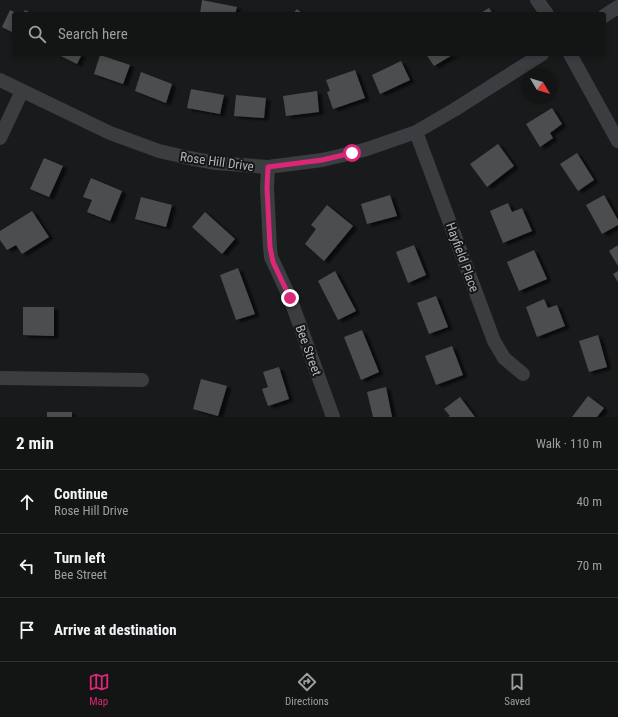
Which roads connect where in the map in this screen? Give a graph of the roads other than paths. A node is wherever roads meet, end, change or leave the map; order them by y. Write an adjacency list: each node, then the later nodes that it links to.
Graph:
1 (536, 0): 3 (street)
2 (618, 7): 4 (street)
3 (545, 12)
4 (606, 15)
5 (539, 56): 9 (street, Rose Hill Drive)
6 (571, 56): 11 (street)
7 (0, 80): 8 (street, Rose Hill Drive)
8 (22, 91): 10 (street); 12 (street, Rose Hill Drive)
9 (416, 132): 12 (street, Rose Hill Drive); 13 (street, Hayfield Place)
10 (0, 138)
11 (618, 141)
12 (268, 167): 16 (street, Bee Street)
13 (523, 374)
14 (0, 378): 15 (street)
15 (142, 380)
16 (333, 417)

